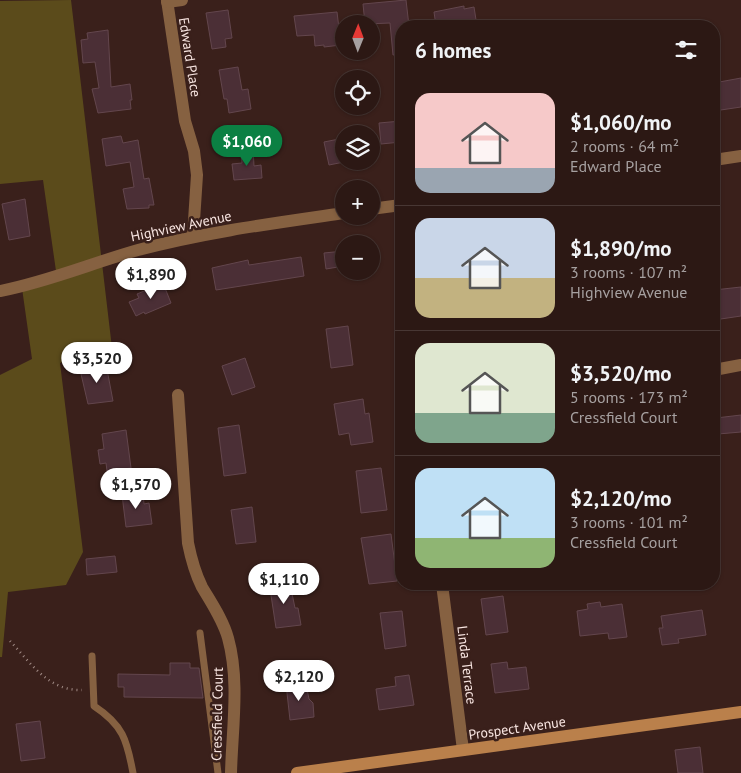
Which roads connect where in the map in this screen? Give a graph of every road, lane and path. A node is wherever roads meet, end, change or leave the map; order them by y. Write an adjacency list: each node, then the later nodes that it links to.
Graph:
1 (182, 0): 2 (street)
2 (167, 1): 8 (street, Edward Place)
3 (741, 156): 4 (street)
4 (720, 159)
5 (395, 206): 6 (street)
6 (380, 208)
7 (335, 214): 8 (street, Highview Avenue)
8 (193, 236): 9 (street, Highview Avenue)
9 (0, 291)
10 (741, 365): 11 (street)
11 (720, 369)
12 (178, 395): 22 (street, Cressfield Court)
13 (443, 590): 19 (street, Linda Terrace)
14 (200, 633): 21 (lane)
15 (10, 641): 17 (path)
16 (92, 656): 17 (lane)
17 (94, 690): 20 (lane)
18 (741, 712): 19 (main road, Prospect Avenue)
19 (464, 750): 23 (main road, Prospect Avenue)
20 (133, 773)
21 (218, 773)
22 (231, 773)
23 (297, 773)

